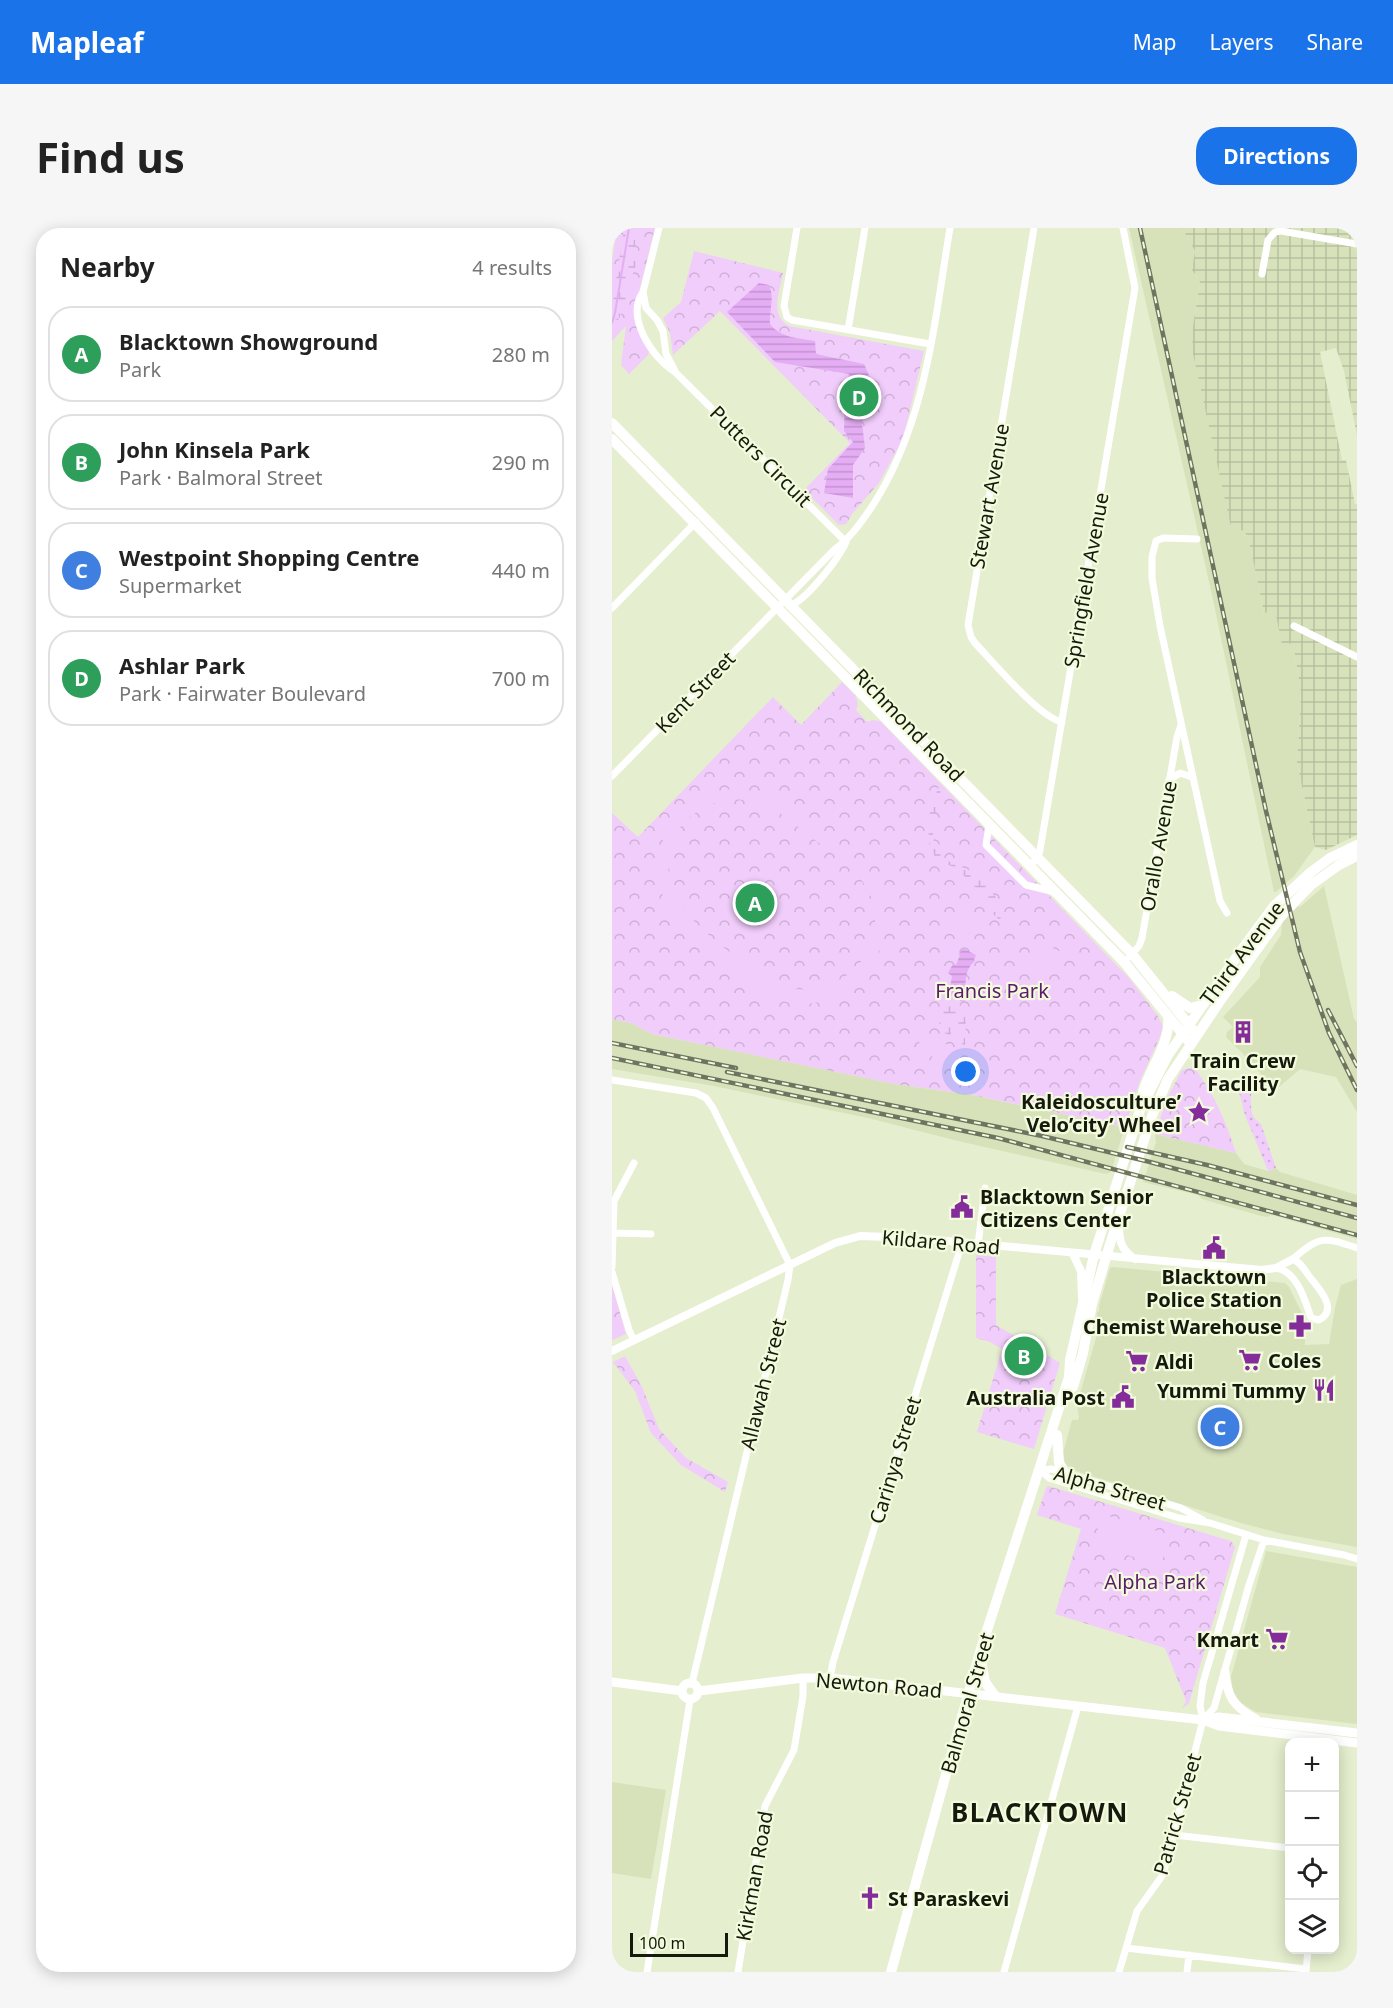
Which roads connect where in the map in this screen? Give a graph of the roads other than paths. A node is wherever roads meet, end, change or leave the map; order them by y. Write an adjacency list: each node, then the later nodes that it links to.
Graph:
1 (659, 228): 9 (street, Putters Circuit)
2 (797, 228): 10 (street)
3 (866, 228): 10 (street)
4 (950, 228): 11 (street, Kent Street)
5 (1123, 228): 21 (street, Springfield Avenue)
6 (1034, 229): 21 (street, Stewart Avenue)
7 (1357, 244): 8 (street)
8 (1262, 274)
9 (643, 292): 12 (street, Putters Circuit); 12 (street, Putters Circuit)
10 (848, 330): 11 (street)
11 (930, 344): 16 (street, Kent Street)
12 (675, 372): 16 (street, Putters Circuit)
13 (614, 433): 14 (main road, Richmond Road)
14 (699, 519): 17 (main road, Richmond Road); 18 (street)
15 (1197, 539): 22 (street)
16 (846, 542): 17 (street, Kent Street)
17 (786, 604): 23 (street, Kent Street); 26 (main road, Richmond Road); 29 (main road, Richmond Road)
18 (612, 608)
19 (1294, 626): 20 (street)
20 (1357, 657)
21 (1062, 722): 29 (street, Springfield Avenue)
22 (1182, 725): 24 (street); 25 (street, Orallo Avenue)
23 (612, 776)
24 (1192, 777): 25 (street); 31 (street)
25 (1170, 780): 32 (street, Orallo Avenue)
26 (989, 822): 29 (main road, Richmond Road); 30 (street)
27 (1357, 845): 35 (main road, Third Avenue)
28 (1357, 856): 38 (main road, Third Avenue)
29 (1034, 862): 30 (main road, Richmond Road); 32 (main road, Richmond Road)
30 (1057, 892): 33 (main road, Richmond Road)
31 (1227, 913)
32 (1132, 954): 33 (street, Orallo Avenue); 34 (main road, Richmond Road)
33 (1124, 962): 36 (main road, Richmond Road)
34 (1156, 983): 35 (main road); 37 (main road, Richmond Road)
35 (1202, 1005): 37 (main road, Third Avenue)
36 (1168, 1016): 37 (main road, Richmond Road); 40 (main road)
37 (1186, 1029): 38 (main road, Richmond Road); 40 (main road, Balmoral Street)
38 (1194, 1039): 43 (main road, Balmoral Street)
39 (612, 1080): 54 (street)
40 (1140, 1110): 50 (main road, Balmoral Street)
41 (634, 1163): 44 (street)
42 (985, 1188): 47 (street)
43 (1119, 1218): 51 (main road, Balmoral Street); 52 (street)
44 (614, 1233): 45 (street); 55 (street)
45 (651, 1234)
46 (962, 1243): 47 (street, Kildare Road); 54 (street, Kildare Road); 71 (street, Carinya Street)
47 (978, 1245): 49 (street, Kildare Road)
48 (1357, 1248): 53 (street)
49 (1073, 1254): 50 (street, Kildare Road); 58 (street)
50 (1094, 1256): 51 (street, Kildare Road); 58 (main road, Balmoral Street)
51 (1107, 1256): 52 (street, Kildare Road); 61 (main road, Balmoral Street)
52 (1136, 1259): 56 (street, Kildare Road)
53 (1293, 1259): 56 (street, Kildare Road); 56 (street)
54 (789, 1264): 59 (street, Kildare Road); 73 (street, Allawah Street)
55 (612, 1267)
56 (1276, 1268)
57 (612, 1272): 59 (street)
58 (1083, 1301): 62 (main road, Balmoral Street)
59 (634, 1340): 60 (street, Kildare Road)
60 (612, 1351)
61 (1057, 1435): 62 (main road, Balmoral Street); 63 (main road)
62 (1040, 1470): 63 (street, Alpha Street); 64 (street, Alpha Street); 68 (main road, Balmoral Street)
63 (1064, 1472): 64 (street, Alpha Street)
64 (1210, 1523): 65 (street, Alpha Street)
65 (1245, 1535): 66 (street, Alpha Street); 80 (street, Patrick Street)
66 (1264, 1540): 67 (street, Alpha Street); 69 (street, Patrick Street)
67 (1357, 1557)
68 (980, 1652): 76 (main road, Balmoral Street); 77 (main road)
69 (1225, 1672): 80 (street, Patrick Street); 81 (main road)
70 (802, 1678): 71 (main road, Newton Road); 75 (main road, Newton Road); 93 (street, Kirkman Road)
71 (830, 1678): 76 (main road, Newton Road)
72 (612, 1682): 74 (main road)
73 (692, 1683): 74 (main road); 75 (main road)
74 (682, 1691): 78 (main road)
75 (699, 1691): 78 (main road)
76 (969, 1693): 77 (main road, Newton Road); 94 (main road, Balmoral Street)
77 (995, 1696): 79 (main road, Newton Road)
78 (690, 1700): 92 (street)
79 (1078, 1706): 80 (main road, Newton Road); 95 (street)
80 (1203, 1720): 81 (main road, Newton Road); 83 (main road, Newton Road); 86 (street, Patrick Street)
81 (1261, 1722): 82 (main road, Newton Road)
82 (1357, 1733)
83 (1311, 1738)
84 (1339, 1741): 85 (main road, Newton Road)
85 (1357, 1743)
86 (1174, 1835): 87 (street); 88 (street, Patrick Street)
87 (1285, 1847)
88 (1126, 1948): 90 (street); 96 (street, Patrick Street)
89 (1308, 1954): 91 (street)
90 (1189, 1955): 91 (street); 97 (street)
91 (1306, 1970)
92 (647, 1972)
93 (738, 1972)
94 (891, 1972)
95 (1004, 1972)
96 (1119, 1972)
97 (1187, 1972)

